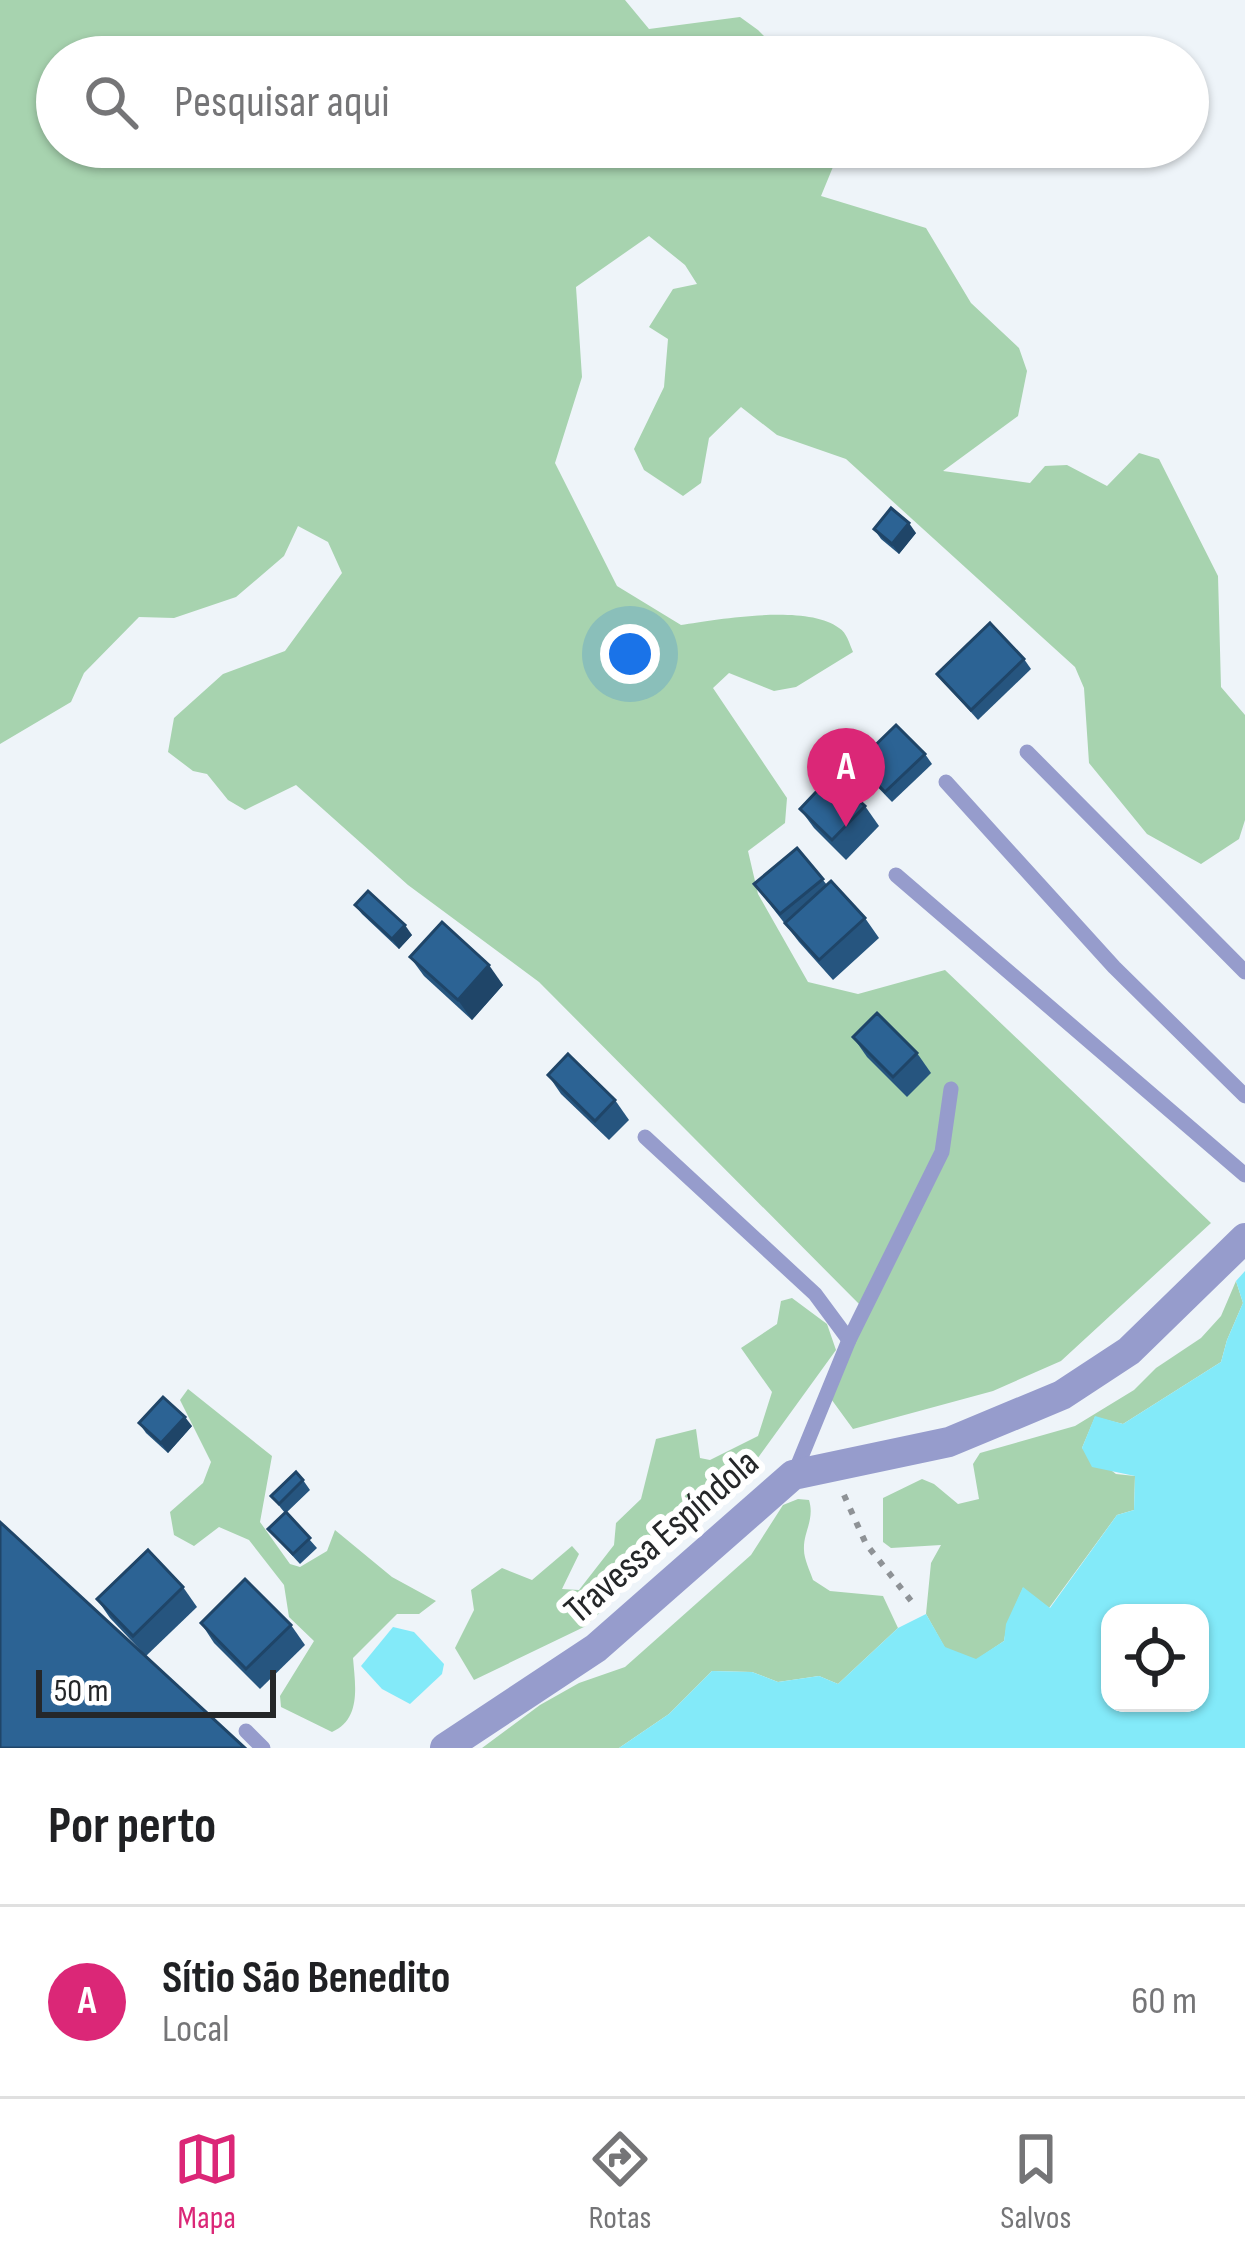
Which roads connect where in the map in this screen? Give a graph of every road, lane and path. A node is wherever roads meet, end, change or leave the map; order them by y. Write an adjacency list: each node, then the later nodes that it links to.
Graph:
1 (1027, 752): 4 (lane)
2 (946, 782): 6 (lane)
3 (896, 875): 8 (lane)
4 (1245, 972)
5 (951, 1089): 10 (lane)
6 (1245, 1096)
7 (645, 1137): 10 (lane)
8 (1245, 1175)
9 (1245, 1238): 11 (street, Travessa Espíndola)
10 (849, 1340): 12 (lane)
11 (827, 1466): 12 (street, Travessa Espíndola); 13 (path)
12 (793, 1475): 16 (street, Travessa Espíndola)
13 (912, 1602)
14 (246, 1731): 15 (lane)
15 (263, 1748)
16 (445, 1748)

